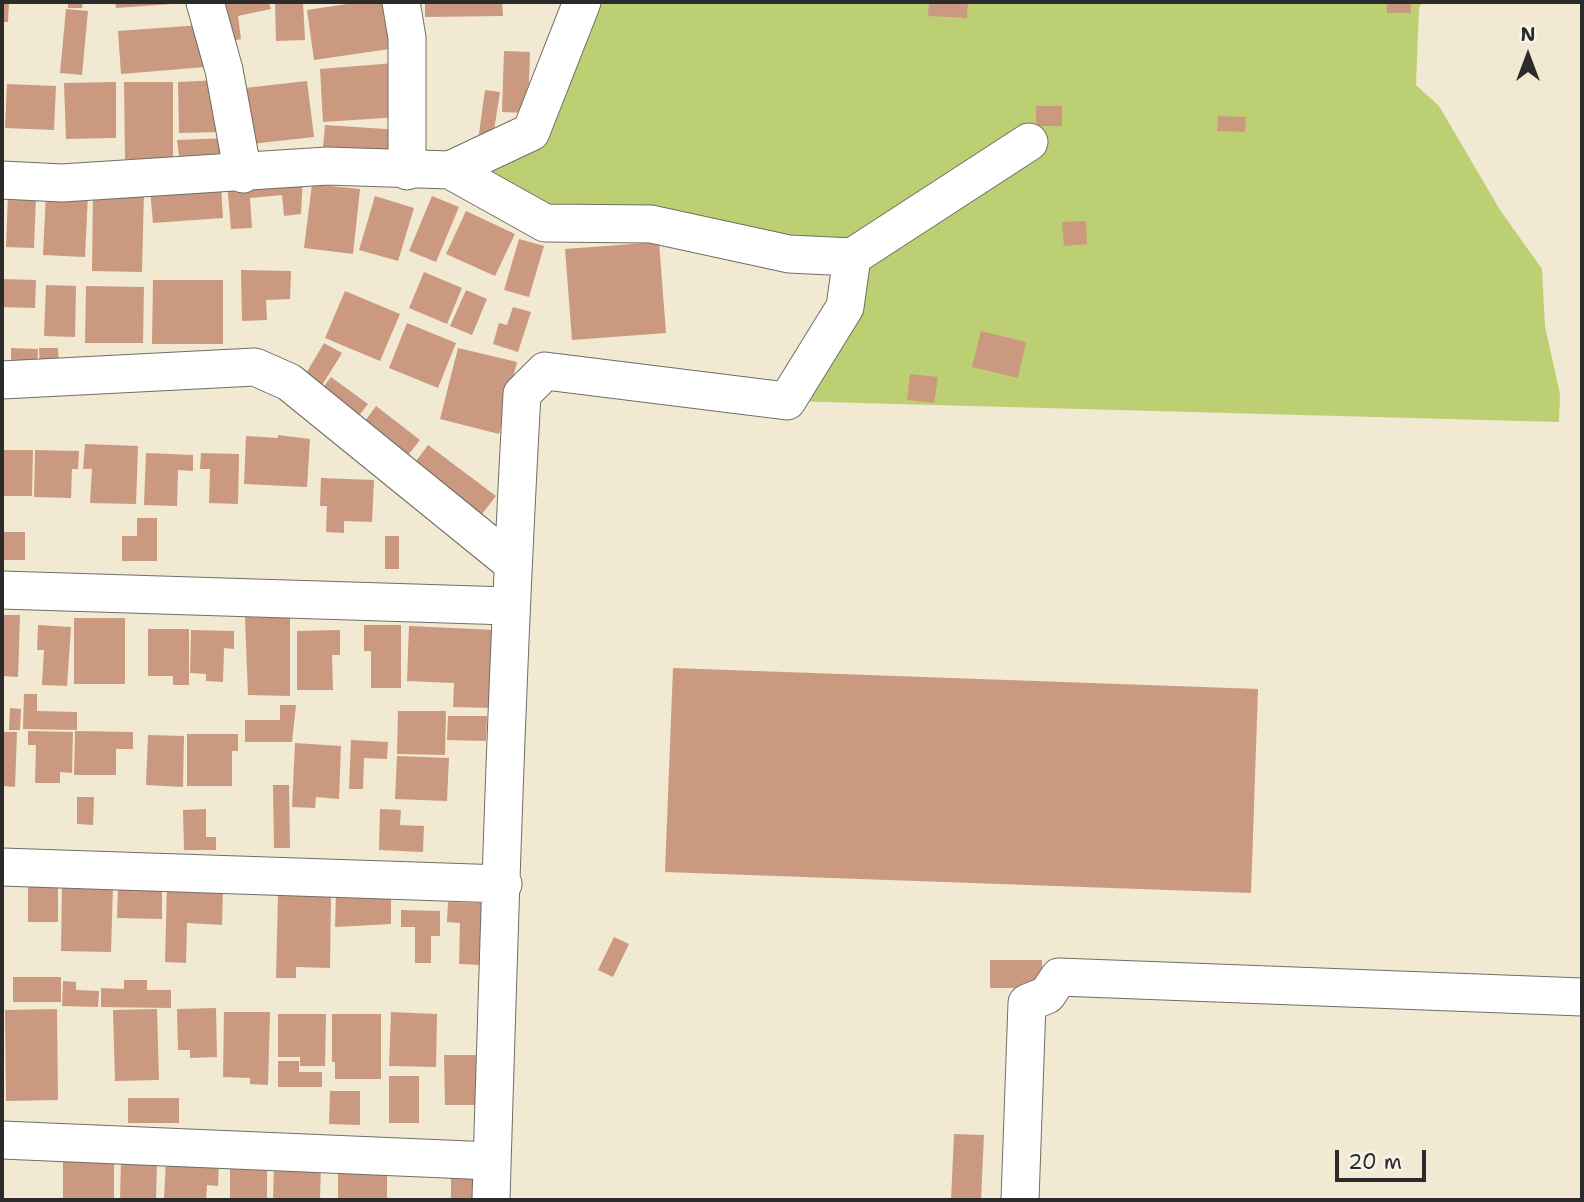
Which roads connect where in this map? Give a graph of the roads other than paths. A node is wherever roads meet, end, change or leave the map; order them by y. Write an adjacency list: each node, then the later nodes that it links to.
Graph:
1 (205, 2): 7 (street)
2 (401, 2): 6 (street)
3 (582, 2): 5 (street)
4 (1028, 142): 9 (street)
5 (450, 170): 6 (street); 9 (street)
6 (407, 171): 7 (street)
7 (243, 174): 8 (street)
8 (2, 180)
9 (852, 257): 11 (street)
10 (2, 380): 11 (street)
11 (512, 563): 13 (street)
12 (2, 590): 13 (street)
13 (509, 606): 15 (street)
14 (2, 867): 15 (street)
15 (503, 884): 18 (street)
16 (1582, 997): 20 (street)
17 (2, 1140): 18 (street)
18 (492, 1161): 19 (street)
19 (491, 1200)
20 (1020, 1200)

